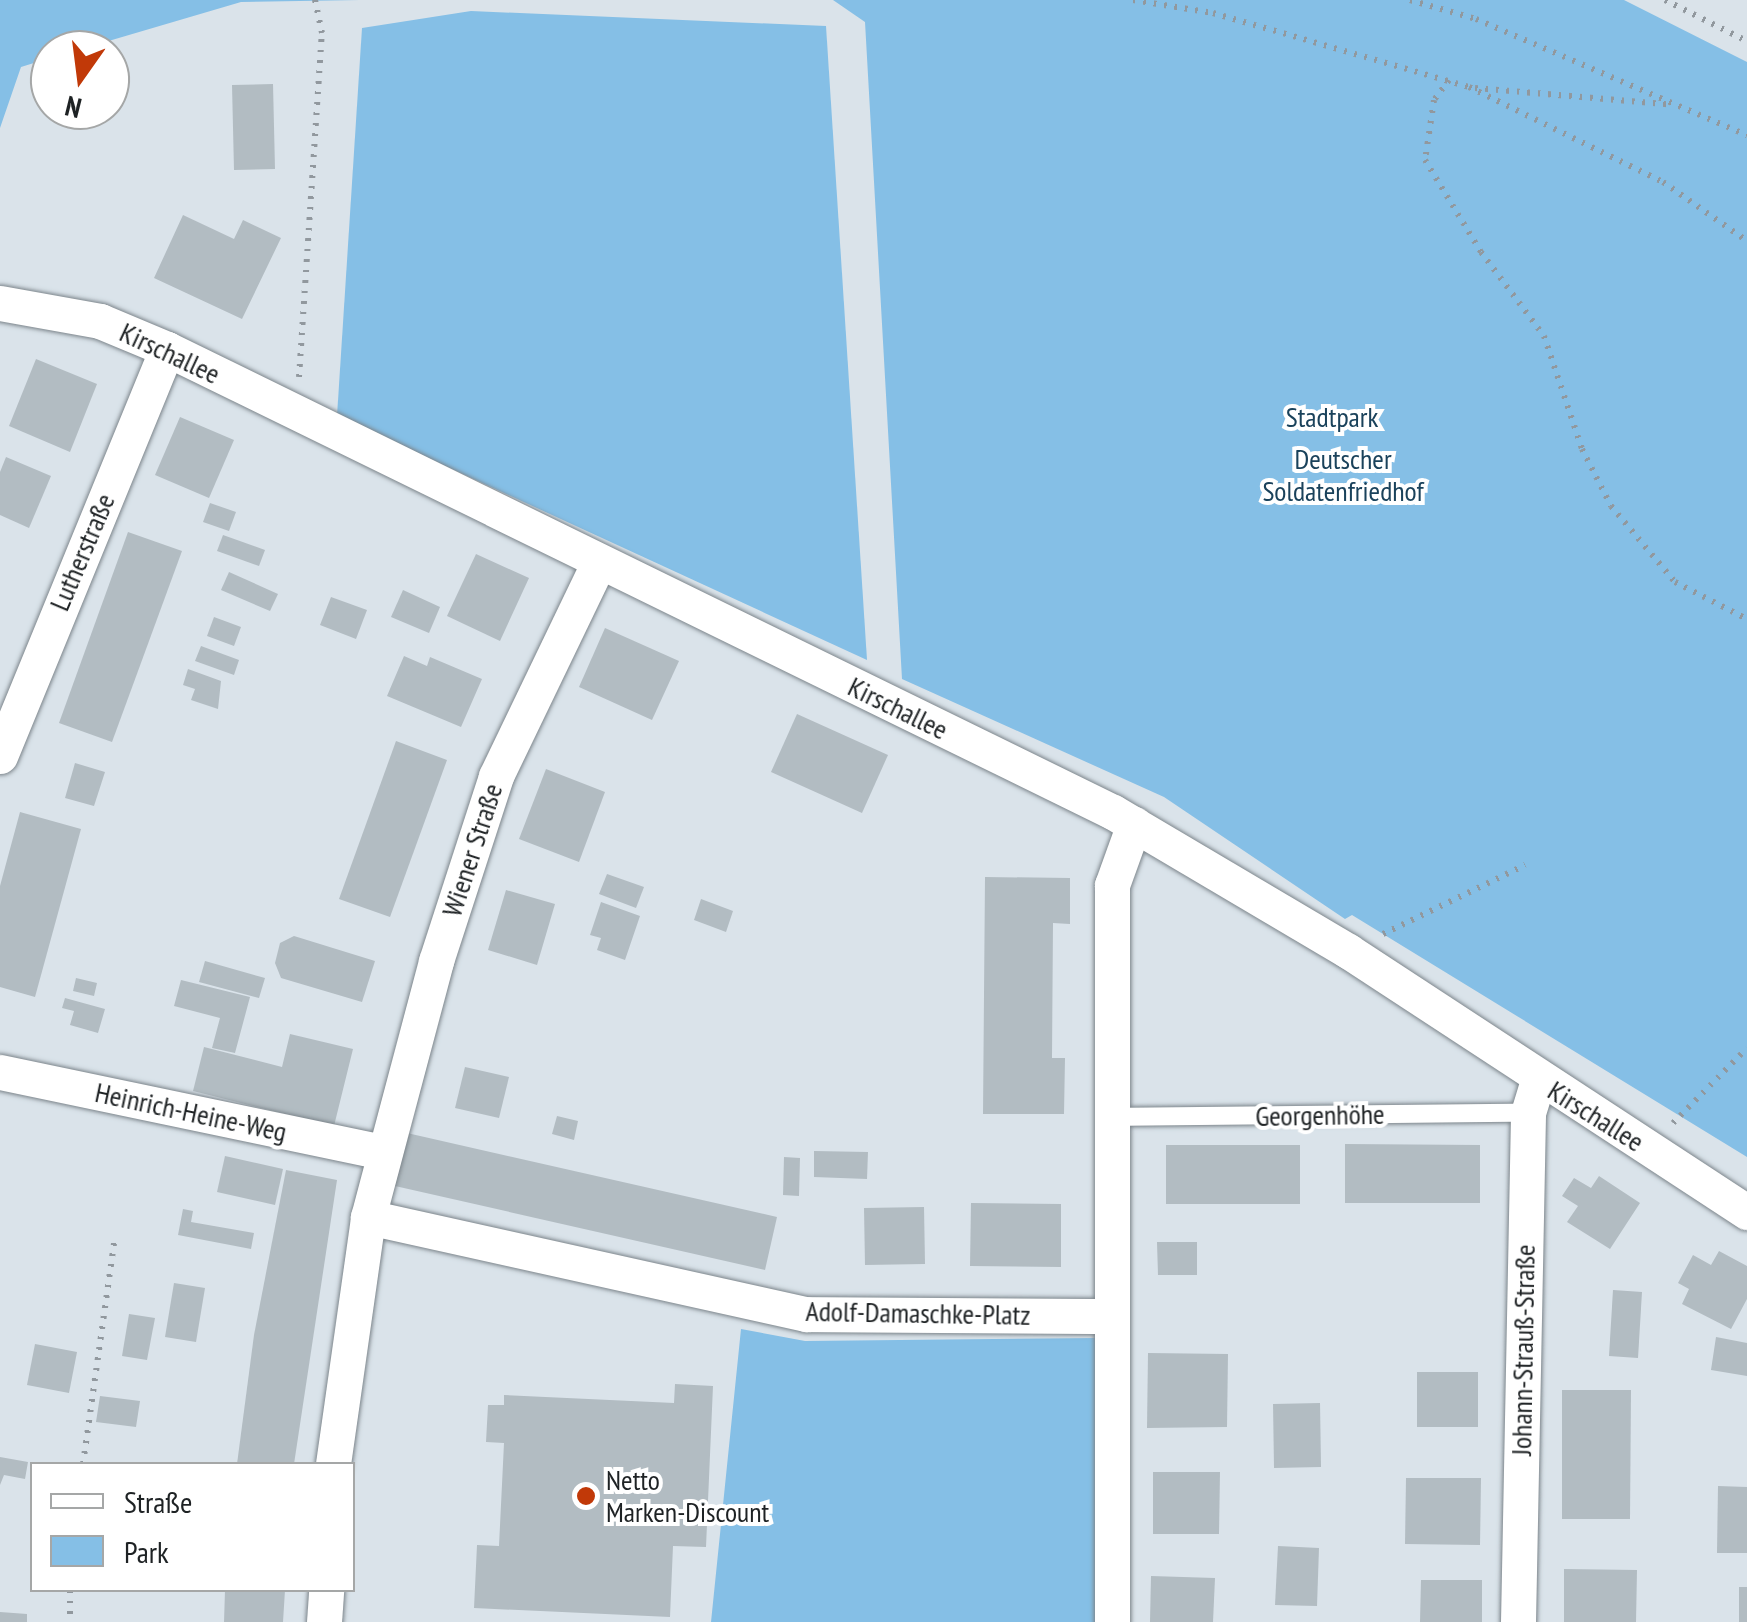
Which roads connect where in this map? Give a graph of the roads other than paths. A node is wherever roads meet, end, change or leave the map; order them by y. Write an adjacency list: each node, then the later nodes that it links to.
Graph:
1 (0, 303): 2 (street, Kirschallee)
2 (167, 349): 3 (street, Kirschallee); 4 (street, Lutherstraße)
3 (598, 562): 5 (street, Kirschallee); 9 (street, Wiener Straße)
4 (0, 756)
5 (1134, 824): 7 (street, Kirschallee); 8 (street)
6 (0, 1072): 9 (street, Heinrich-Heine-Weg)
7 (1533, 1096): 8 (lane, Georgenhöhe); 10 (street, Kirschallee); 17 (street, Johann-Strauß-Straße)
8 (1112, 1117): 12 (street)
9 (382, 1152): 11 (street)
10 (1747, 1212)
11 (368, 1217): 12 (street, Adolf-Damaschke-Platz); 13 (street)
12 (1112, 1316): 16 (street)
13 (333, 1462)
14 (326, 1592): 15 (street)
15 (324, 1622)
16 (1112, 1622)
17 (1518, 1622)

